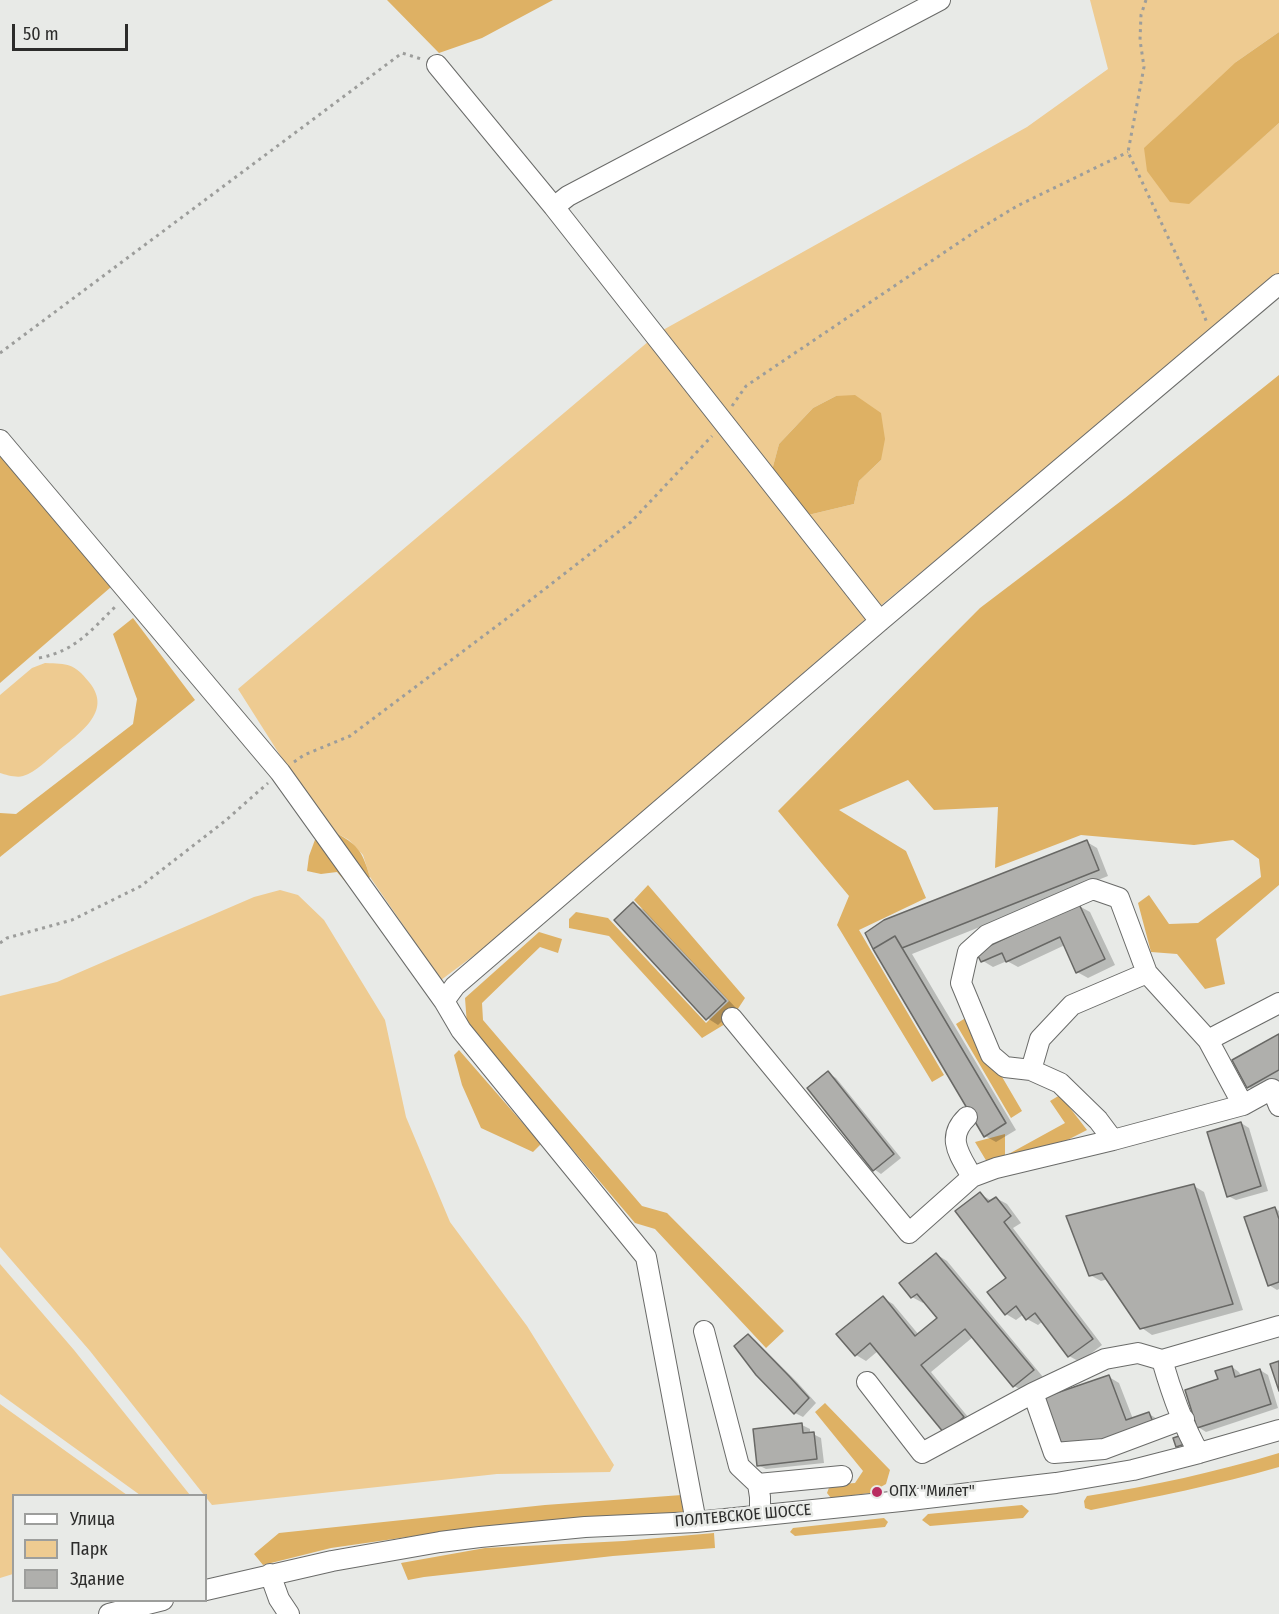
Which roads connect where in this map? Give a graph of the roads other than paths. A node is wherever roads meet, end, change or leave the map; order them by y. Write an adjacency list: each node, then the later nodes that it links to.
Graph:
1 (940, 0): 3 (street)
2 (437, 65): 3 (street)
3 (554, 207): 6 (street)
4 (1279, 284): 6 (street)
5 (0, 440): 8 (street)
6 (880, 621): 8 (street)
7 (1147, 973): 11 (street); 12 (street); 12 (street)
8 (444, 1001): 29 (street)
9 (1279, 1003): 11 (street)
10 (732, 1018): 17 (street)
11 (1208, 1040): 14 (street)
12 (1031, 1070): 16 (street)
13 (1277, 1093): 14 (street)
14 (1243, 1105): 16 (street)
15 (967, 1117): 17 (street)
16 (1113, 1140): 17 (street)
17 (972, 1177)
18 (1279, 1326): 20 (street)
19 (704, 1331): 27 (street)
20 (1162, 1360): 22 (street); 23 (street)
21 (867, 1382): 22 (street)
22 (1033, 1393): 23 (street)
23 (1184, 1419): 25 (street)
24 (1279, 1430): 25 (street, ПОЛТЕВСКОЕ ШОССЕ)
25 (1199, 1453): 28 (street, ПОЛТЕВСКОЕ ШОССЕ)
26 (842, 1476): 27 (street)
27 (758, 1484): 28 (street)
28 (760, 1515): 29 (street, ПОЛТЕВСКОЕ ШОССЕ)
29 (696, 1521): 30 (street, ПОЛТЕВСКОЕ ШОССЕ)
30 (270, 1574): 31 (street, ПОЛТЕВСКОЕ ШОССЕ); 34 (street)
31 (207, 1590)
32 (155, 1602): 33 (street)
33 (110, 1614)
34 (289, 1614)

